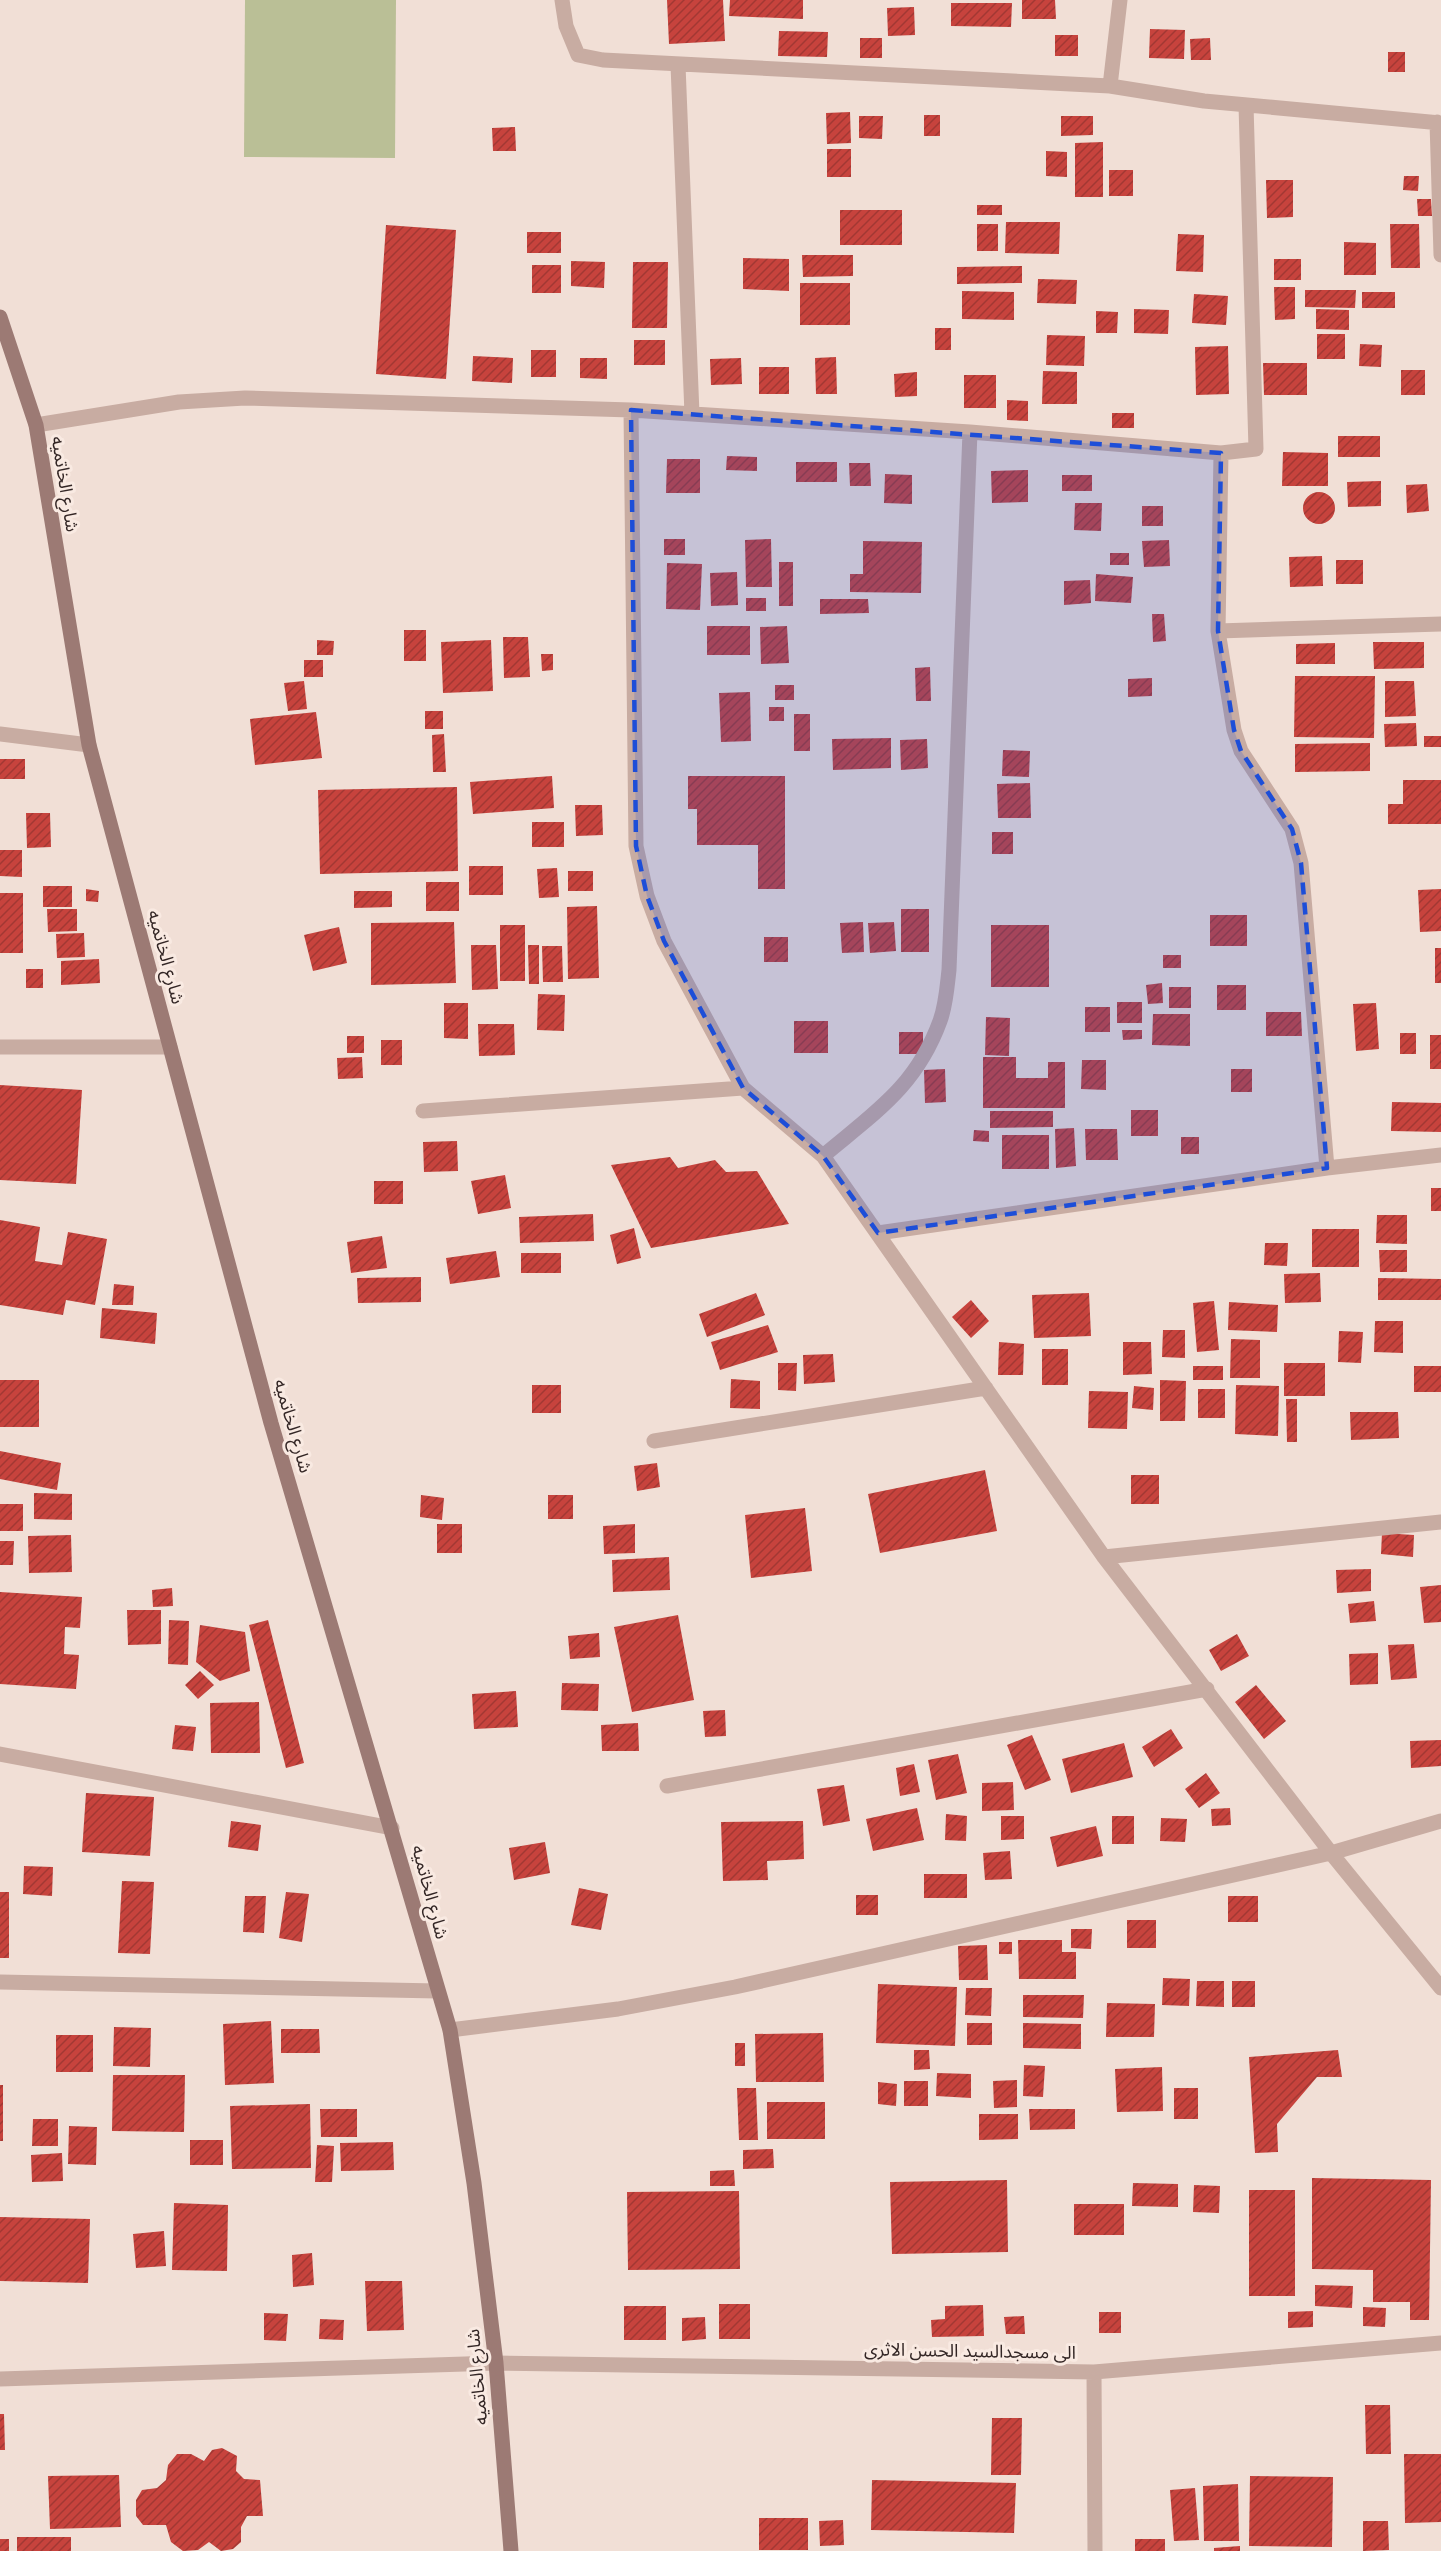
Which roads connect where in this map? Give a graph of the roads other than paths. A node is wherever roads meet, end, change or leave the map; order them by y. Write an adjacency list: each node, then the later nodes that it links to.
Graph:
1 (561, 0): 3 (street)
2 (1120, 0): 4 (street)
3 (678, 64): 4 (street); 10 (street)
4 (1110, 86): 5 (street)
5 (1245, 105): 6 (street); 13 (street)
6 (1439, 123): 7 (street)
7 (1441, 255)
8 (0, 317): 11 (street, شارع الخاتميه)
9 (631, 410): 10 (street); 11 (street); 20 (street)
10 (692, 414): 12 (street)
11 (36, 425): 17 (street, شارع الخاتميه)
12 (970, 432): 13 (street); 23 (street)
13 (1221, 453): 15 (street)
14 (1441, 624): 15 (street)
15 (1218, 631): 24 (street)
16 (0, 734): 17 (street)
17 (89, 745): 19 (street, شارع الخاتميه)
18 (0, 1047): 19 (street)
19 (170, 1047): 34 (street, شارع الخاتميه)
20 (743, 1088): 21 (street); 23 (street)
21 (423, 1110)
22 (1441, 1155): 24 (street)
23 (823, 1156): 25 (street)
24 (1327, 1168): 25 (street)
25 (878, 1233): 26 (street)
26 (986, 1388): 27 (street); 29 (street)
27 (654, 1441)
28 (1441, 1522): 29 (street)
29 (1104, 1557): 30 (street)
30 (1207, 1689): 32 (street); 35 (street)
31 (0, 1754): 34 (street)
32 (667, 1786)
33 (1441, 1821): 35 (street)
34 (392, 1828): 38 (street, شارع الخاتميه)
35 (1331, 1853): 37 (street); 39 (street)
36 (0, 1982): 38 (street)
37 (1441, 1988)
38 (437, 1991): 39 (street, شارع الخاتميه)
39 (450, 2030): 41 (street, شارع الخاتميه)
40 (1441, 2343): 42 (street, الى مسجدالسيد الحسن الاثرى)
41 (496, 2364): 42 (street, الى مسجدالسيد الحسن الاثرى); 43 (street, الى مسجدالسيد الحسن الاثرى); 44 (street, شارع الخاتميه)
42 (1094, 2372): 45 (street)
43 (0, 2379)
44 (511, 2551)
45 (1095, 2551)

